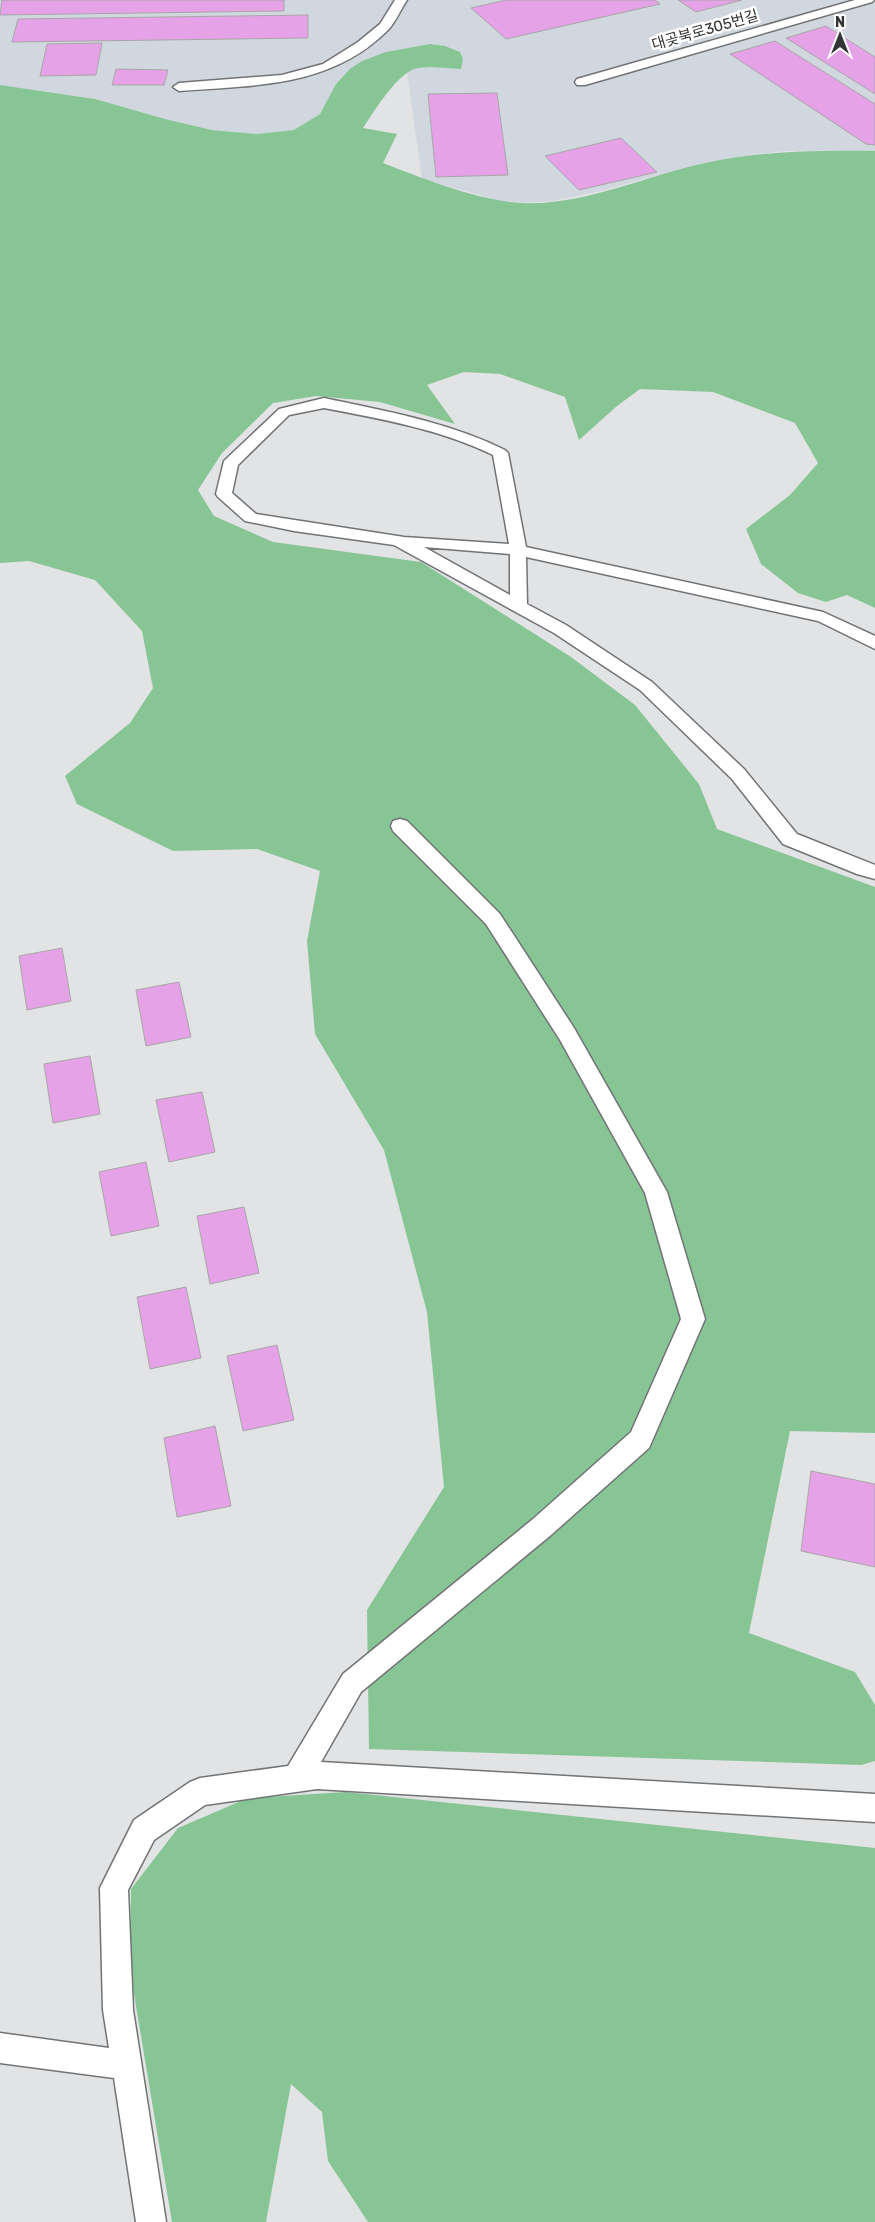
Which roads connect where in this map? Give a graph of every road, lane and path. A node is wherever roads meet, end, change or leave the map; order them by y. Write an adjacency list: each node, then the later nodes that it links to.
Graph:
1 (401, 0): 4 (lane)
2 (868, 0): 3 (lane, 대곶북로305번길)
3 (581, 82)
4 (179, 87)
5 (398, 540): 6 (lane); 6 (lane); 7 (lane)
6 (518, 550): 7 (lane); 8 (lane)
7 (519, 607): 10 (lane)
8 (875, 643)
9 (400, 826): 11 (lane)
10 (875, 872)
11 (296, 1778): 12 (lane); 14 (lane)
12 (875, 1808)
13 (0, 2048): 14 (lane)
14 (127, 2065): 15 (lane)
15 (151, 2222)

